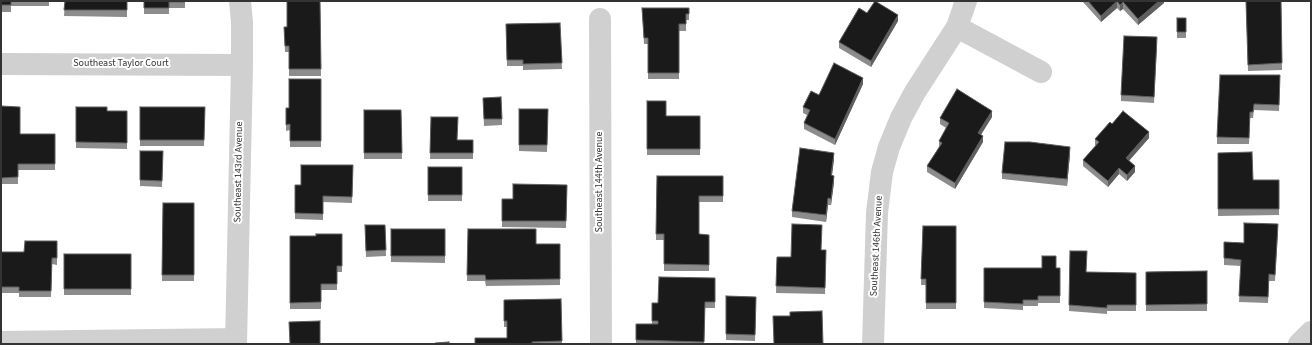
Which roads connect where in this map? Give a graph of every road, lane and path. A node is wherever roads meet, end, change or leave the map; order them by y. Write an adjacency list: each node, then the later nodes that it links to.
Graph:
1 (240, 1): 6 (street, Southeast 143rd Avenue)
2 (966, 1): 4 (street, Southeast 146th Avenue)
3 (600, 19): 11 (street, Southeast 144th Avenue)
4 (957, 27): 7 (street); 12 (street, Southeast 146th Avenue)
5 (1, 64): 6 (street, Southeast Taylor Court)
6 (242, 65): 9 (street, Southeast 143rd Avenue)
7 (1041, 72)
8 (1311, 332): 13 (street)
9 (236, 341): 10 (street)
10 (1, 342)
11 (601, 344)
12 (873, 344)
13 (1299, 344)

